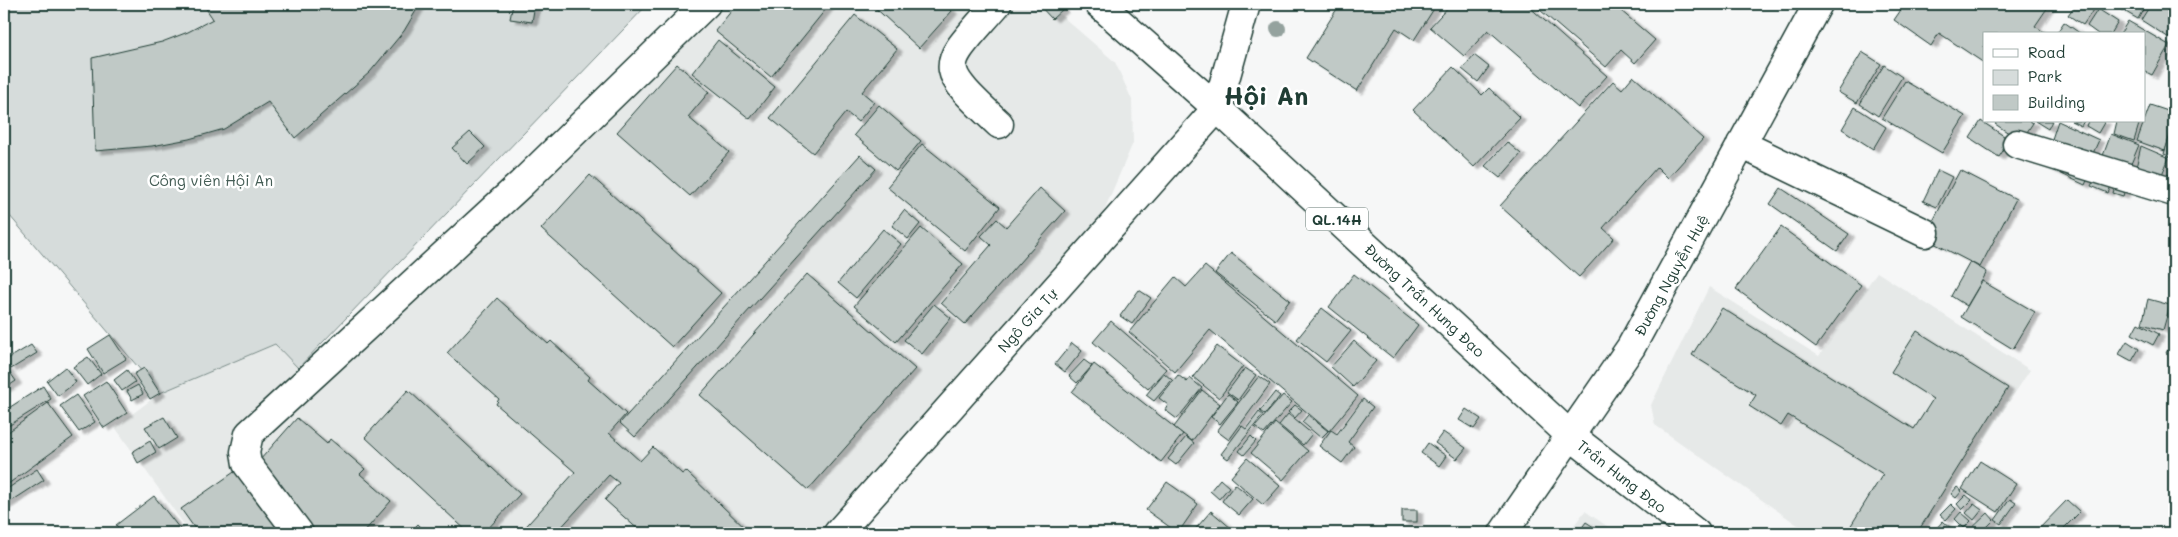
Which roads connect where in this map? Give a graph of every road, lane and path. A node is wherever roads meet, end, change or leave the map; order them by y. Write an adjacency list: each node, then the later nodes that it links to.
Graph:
1 (706, 4): 13 (street)
2 (997, 4): 7 (street)
3 (1099, 4): 6 (street, Đường Trần Hưng Đạo / QL.14H)
4 (1246, 4): 6 (street)
5 (1818, 4): 8 (street, Đường Nguyễn Huệ)
6 (1217, 108): 12 (street, Đường Trần Hưng Đạo / QL.14H); 14 (street, Ngô Gia Tự)
7 (999, 124)
8 (1742, 144): 11 (street); 12 (street, Đường Nguyễn Huệ)
9 (2017, 144): 10 (street)
10 (2174, 192)
11 (1925, 233)
12 (1572, 437): 15 (street, Đường Nguyễn Huệ); 16 (street, Trần Hưng Đạo / QL.14H)
13 (299, 533)
14 (838, 533)
15 (1503, 533)
16 (1696, 533)

